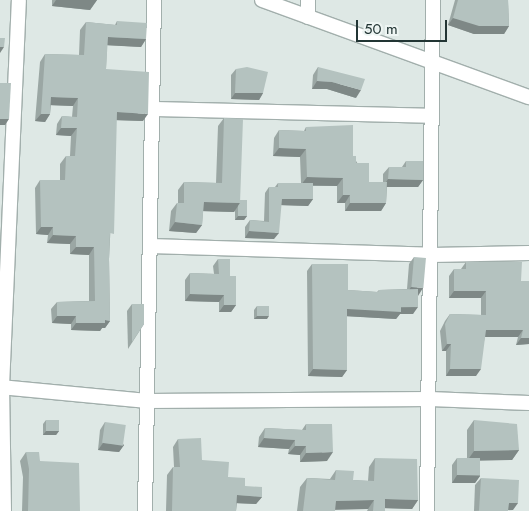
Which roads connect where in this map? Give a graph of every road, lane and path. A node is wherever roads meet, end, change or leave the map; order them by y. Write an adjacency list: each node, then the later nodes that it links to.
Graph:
1 (19, 0): 14 (street)
2 (154, 0): 9 (street)
3 (262, 0): 6 (street)
4 (308, 0): 6 (street)
5 (433, 0): 7 (street)
6 (308, 17): 7 (street)
7 (433, 63): 8 (street); 10 (street)
8 (529, 98)
9 (152, 109): 10 (street); 11 (street)
10 (432, 116): 13 (street)
11 (150, 246): 13 (street); 16 (street)
12 (529, 253): 13 (street)
13 (432, 255): 15 (street)
14 (1, 387): 16 (street); 18 (street)
15 (430, 399): 16 (street); 17 (street); 20 (street)
16 (147, 401): 19 (street)
17 (529, 402)
18 (4, 511)
19 (145, 511)
20 (427, 511)

